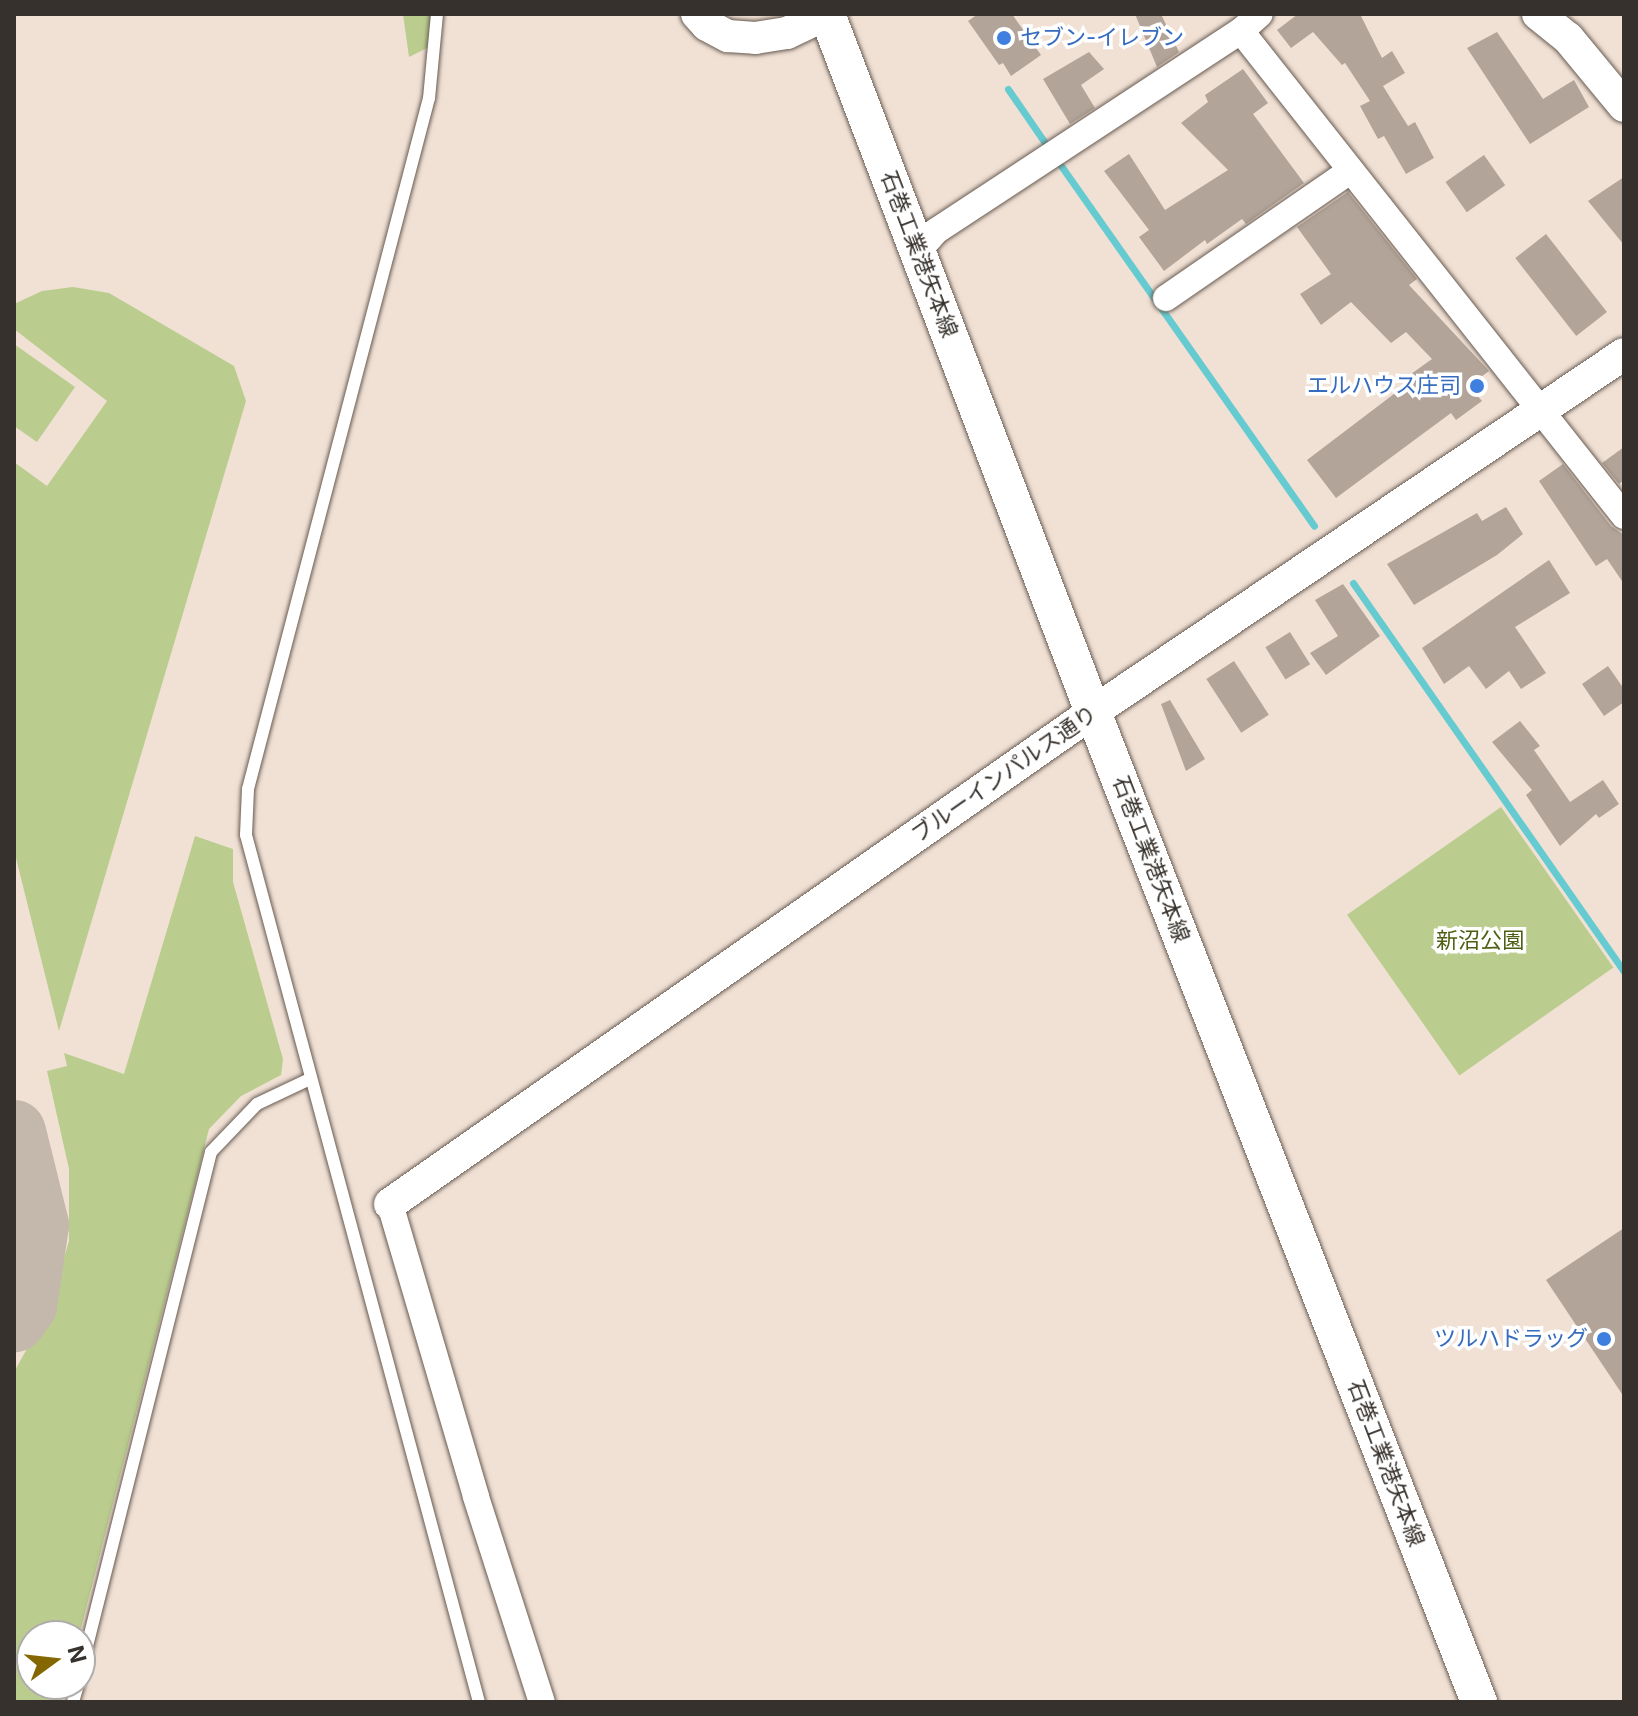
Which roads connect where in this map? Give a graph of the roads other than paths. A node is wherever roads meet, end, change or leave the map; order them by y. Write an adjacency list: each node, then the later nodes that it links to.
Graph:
1 (437, 14): 14 (lane)
2 (697, 14): 3 (street)
3 (827, 14): 8 (main road, 石巻工業港矢本線)
4 (1538, 14): 6 (street)
5 (1251, 22): 7 (street); 8 (street)
6 (1624, 106)
7 (1350, 171): 9 (street); 11 (street)
8 (919, 250): 13 (main road, 石巻工業港矢本線)
9 (1166, 298)
10 (1624, 354): 11 (street, ブルーインパルス通り)
11 (1539, 410): 12 (street); 13 (street, ブルーインパルス通り)
12 (1624, 516)
13 (1093, 712): 15 (street, ブルーインパルス通り); 19 (main road, 石巻工業港矢本線)
14 (310, 1079): 16 (lane); 17 (lane)
15 (390, 1204): 18 (street)
16 (94, 1620)
17 (479, 1702)
18 (542, 1702)
19 (1479, 1702)

